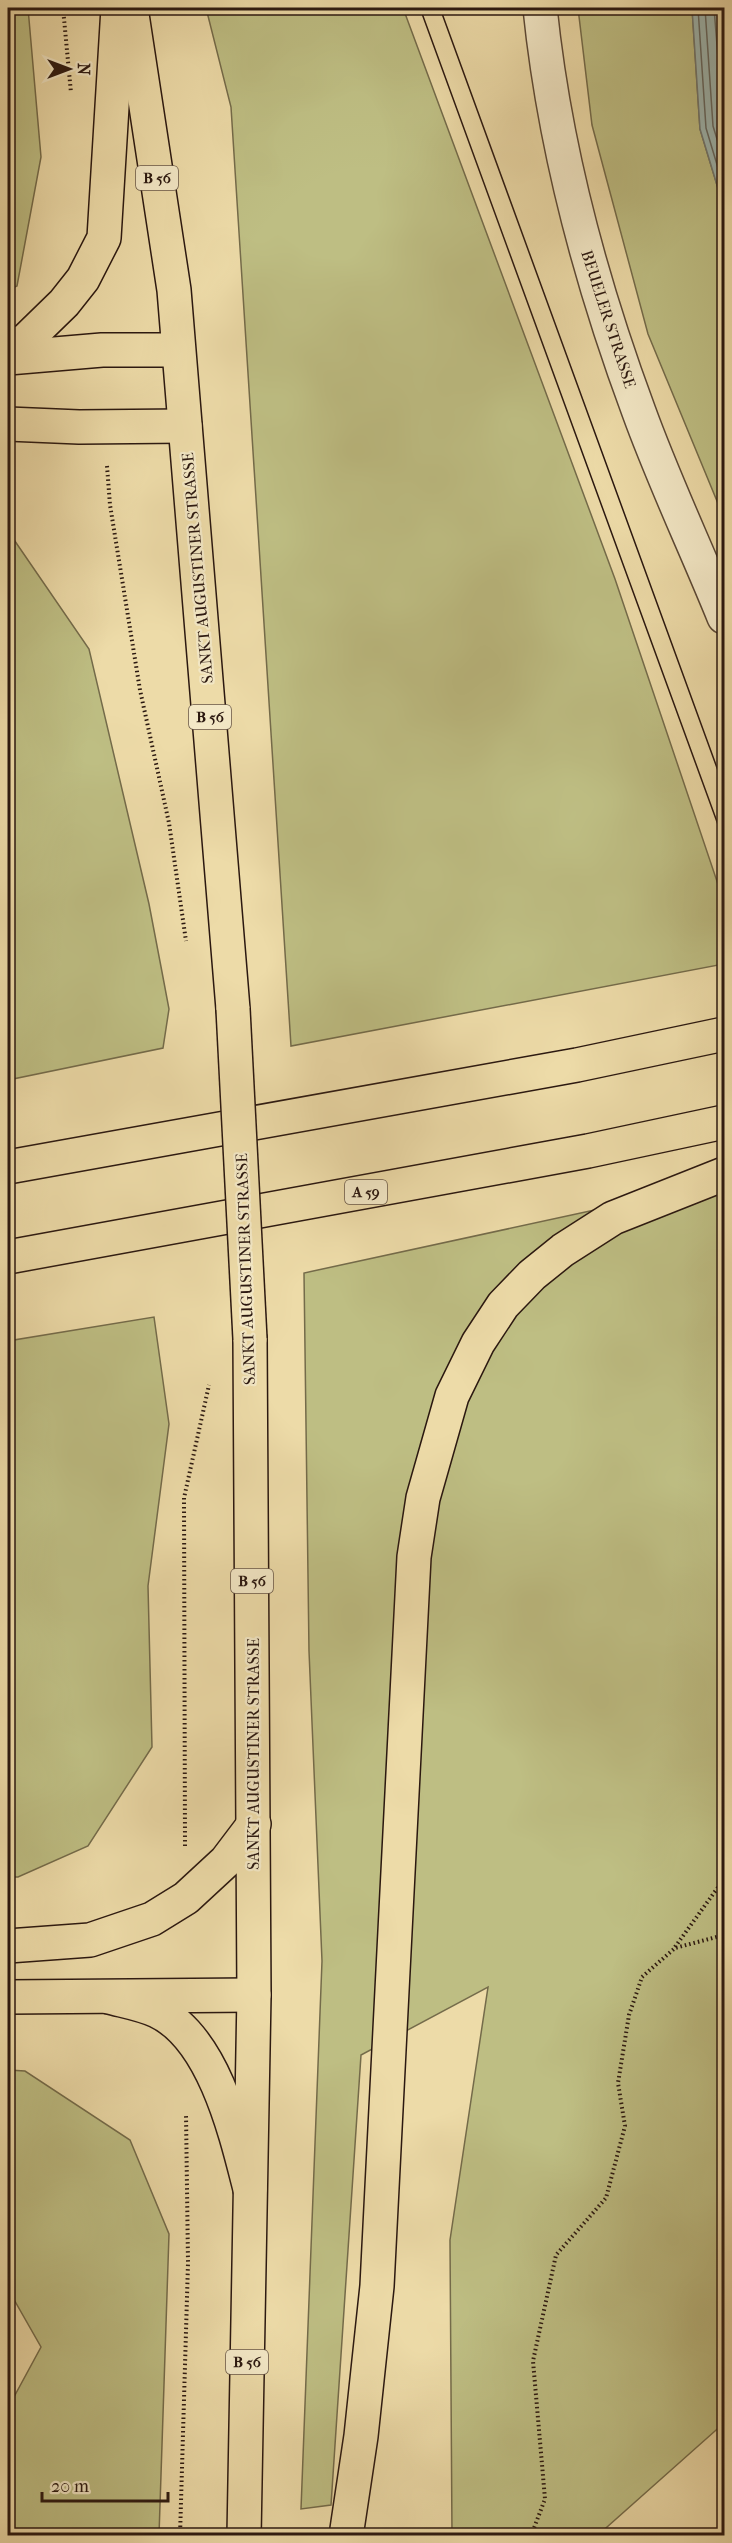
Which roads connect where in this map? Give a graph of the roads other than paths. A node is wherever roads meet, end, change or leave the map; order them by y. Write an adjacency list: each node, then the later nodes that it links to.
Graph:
1 (118, 8): 4 (main road)
2 (130, 8): 5 (main road, SANKT AUGUSTINER STRASSE / B 56)
3 (540, 8): 9 (street, BEUELER STRASSE)
4 (8, 349)
5 (178, 350): 6 (main road); 8 (main road, SANKT AUGUSTINER STRASSE / B 56)
6 (8, 358)
7 (8, 424): 8 (main road)
8 (185, 426): 17 (main road, SANKT AUGUSTINER STRASSE / B 56, bridge)
9 (724, 616)
10 (724, 1034): 13 (main road)
11 (724, 1122): 16 (main road, A 59)
12 (8, 1153): 13 (main road)
13 (90, 1154): 14 (main road)
14 (8, 1167)
15 (724, 1174): 24 (main road)
16 (8, 1257)
17 (254, 1824): 18 (main road); 19 (main road, SANKT AUGUSTINER STRASSE / B 56)
18 (8, 1946)
19 (254, 1995): 21 (main road); 22 (main road, SANKT AUGUSTINER STRASSE / B 56)
20 (8, 1997): 21 (main road)
21 (109, 1997): 22 (main road)
22 (250, 2189): 23 (main road, SANKT AUGUSTINER STRASSE / B 56)
23 (244, 2535)
24 (346, 2535)

